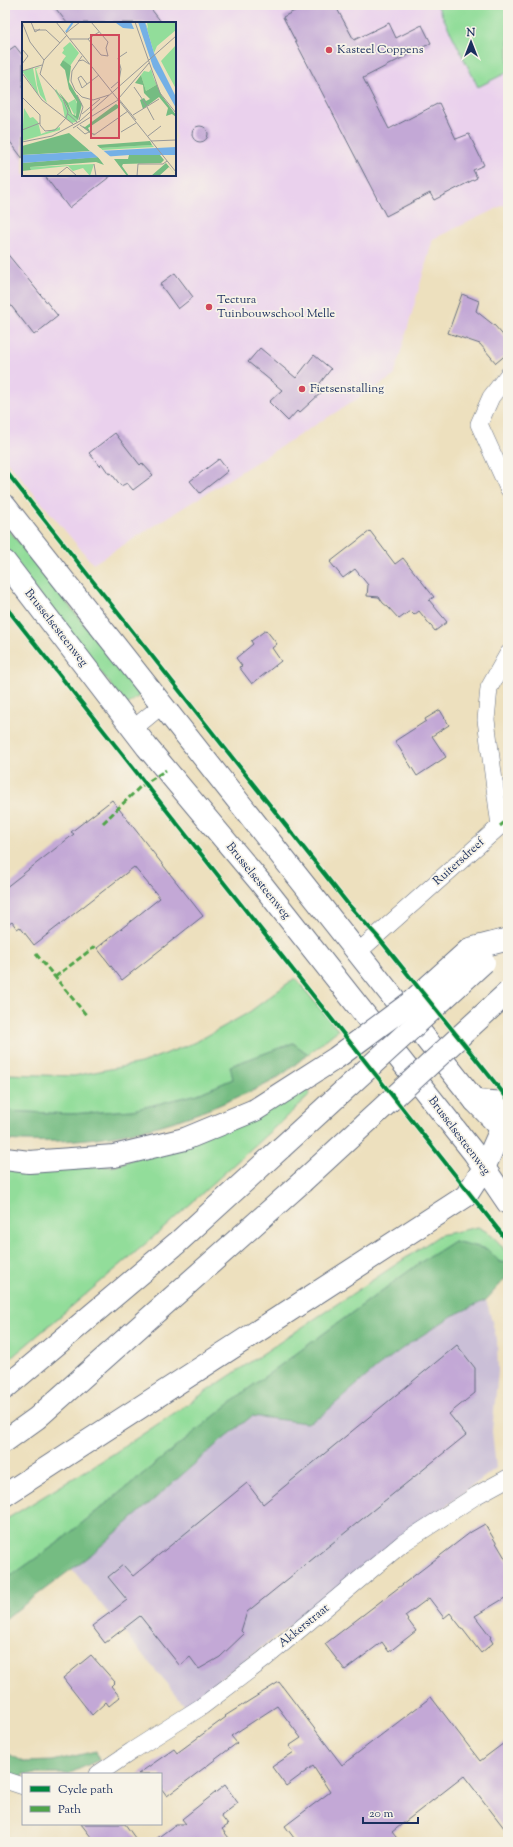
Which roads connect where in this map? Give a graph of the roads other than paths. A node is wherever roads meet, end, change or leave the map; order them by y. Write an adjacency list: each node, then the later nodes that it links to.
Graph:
1 (508, 375): 2 (street)
2 (508, 488)
3 (5, 506): 6 (main road)
4 (5, 562): 7 (main road, Brusselsesteenweg)
5 (508, 654): 10 (street, Ruitersdreef)
6 (162, 705): 7 (street); 10 (main road)
7 (133, 729): 8 (main road, Brusselsesteenweg)
8 (270, 895): 13 (main road); 17 (main road, Brusselsesteenweg)
9 (507, 939): 11 (main road)
10 (357, 953): 13 (main road)
11 (477, 955): 16 (main road, bridge); 19 (main road, bridge)
12 (508, 992): 20 (main road, bridge)
13 (474, 1101): 14 (main road); 15 (main road)
14 (508, 1102)
15 (506, 1124): 17 (main road)
16 (5, 1159)
17 (484, 1168): 18 (main road, Brusselsesteenweg); 22 (main road)
18 (508, 1203)
19 (5, 1388)
20 (5, 1441)
21 (508, 1478): 23 (street, Akkerstraat)
22 (5, 1495)
23 (100, 1773)
24 (5, 1780): 25 (street)
25 (22, 1786)

